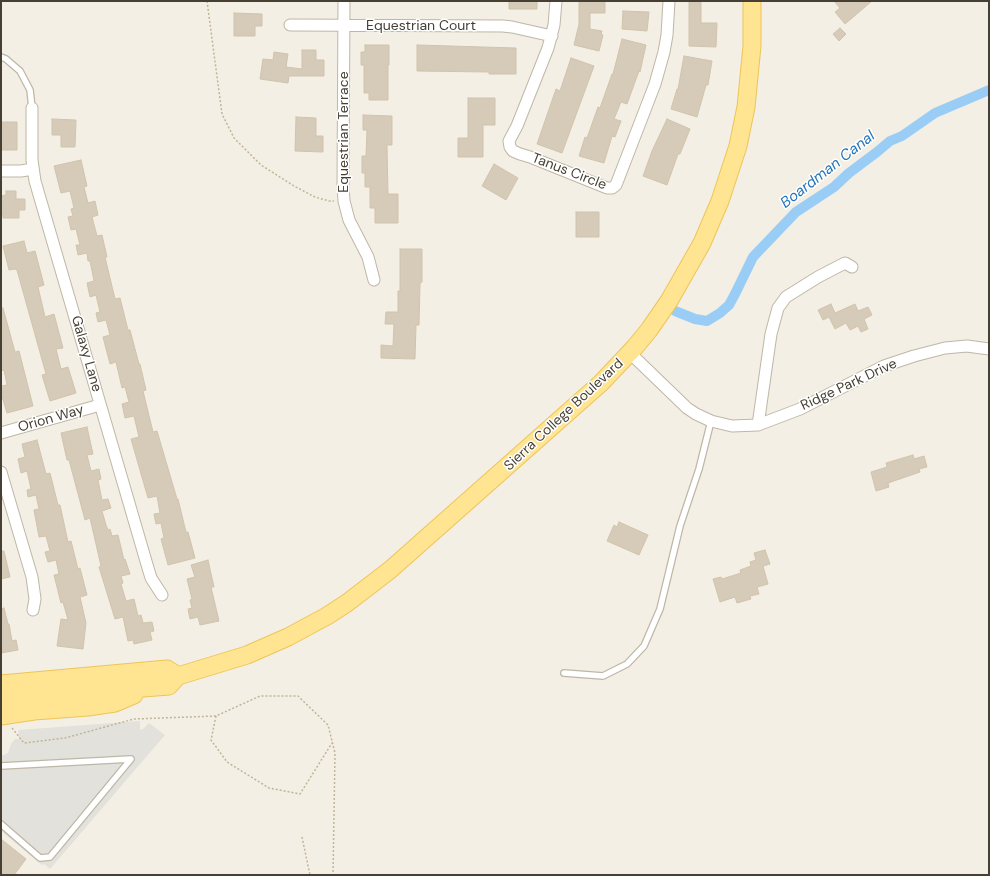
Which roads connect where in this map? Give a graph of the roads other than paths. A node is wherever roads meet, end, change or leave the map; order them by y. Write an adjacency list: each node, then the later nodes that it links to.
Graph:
1 (344, 1): 6 (street, Equestrian Terrace)
2 (556, 1): 7 (street, Tanus Circle)
3 (668, 1): 7 (street, Tanus Circle)
4 (752, 1): 15 (main road, Sierra College Boulevard)
5 (290, 25): 6 (street, Equestrian Court)
6 (344, 25): 7 (street, Equestrian Court); 13 (street, Equestrian Terrace)
7 (552, 36)
8 (1, 57): 9 (lane)
9 (32, 108): 10 (street, Galaxy Lane)
10 (33, 169): 11 (street); 16 (street, Galaxy Lane)
11 (1, 171)
12 (852, 267): 18 (street)
13 (374, 280)
14 (989, 349): 18 (street, Ridge Park Drive)
15 (630, 353): 17 (street, Ridge Park Drive); 24 (main road, Sierra College Boulevard)
16 (100, 404): 19 (street, Orion Way); 21 (street, Galaxy Lane)
17 (711, 421): 18 (street, Ridge Park Drive); 23 (lane)
18 (758, 425)
19 (1, 433)
20 (1, 472): 22 (street)
21 (162, 595)
22 (33, 610)
23 (564, 673)
24 (178, 676): 25 (main road); 26 (main road, Sierra College Boulevard)
25 (1, 684)
26 (144, 689): 27 (main road, Sierra College Boulevard); 28 (main road)
27 (1, 699)
28 (7, 715)
29 (1, 766): 30 (lane)
30 (1, 824)

